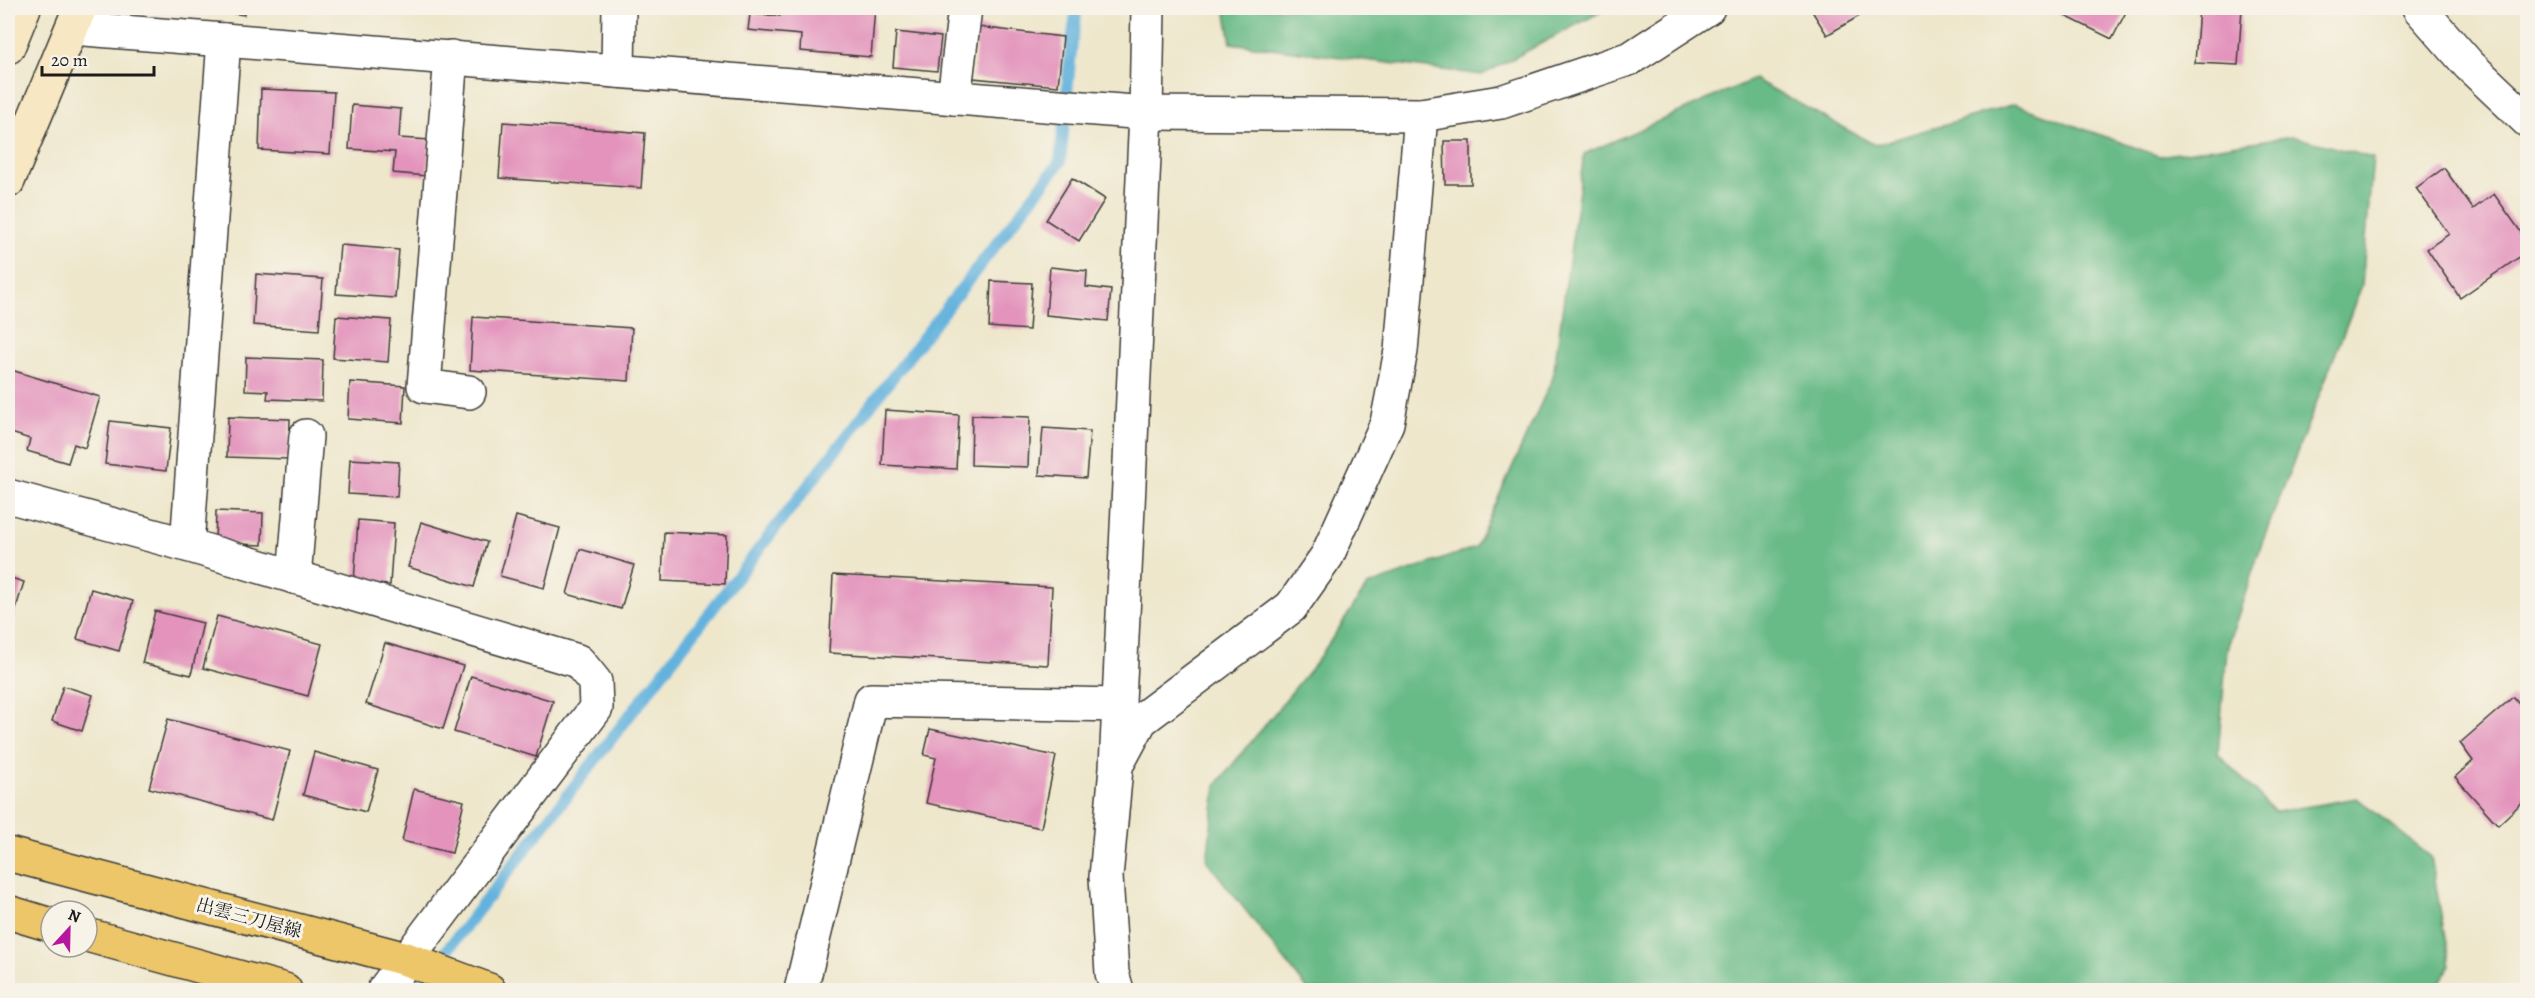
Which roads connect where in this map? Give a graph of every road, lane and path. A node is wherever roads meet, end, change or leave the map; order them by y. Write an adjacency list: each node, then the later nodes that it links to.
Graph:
1 (619, 8): 9 (street)
2 (965, 8): 10 (street)
3 (1148, 8): 11 (street)
4 (1708, 8): 12 (street)
5 (2423, 8): 13 (street)
6 (76, 18): 7 (street); 14 (main road)
7 (224, 39): 8 (street); 18 (street)
8 (451, 57): 9 (street); 15 (street)
9 (618, 71): 10 (street)
10 (954, 98): 11 (street)
11 (1146, 113): 12 (street); 20 (street)
12 (1421, 115): 21 (street)
13 (2528, 121)
14 (8, 181)
15 (470, 392)
16 (306, 435): 19 (street)
17 (8, 496): 18 (street)
18 (187, 545): 19 (street)
19 (294, 577): 26 (street)
20 (1119, 705): 21 (street); 30 (street)
21 (1116, 768): 31 (street)
22 (8, 854): 26 (main road, 出雲三刀屋線)
23 (8, 912): 24 (main road)
24 (39, 921)
25 (99, 938): 27 (main road)
26 (406, 959): 28 (street); 29 (main road, 出雲三刀屋線)
27 (285, 990)
28 (384, 990)
29 (489, 990)
30 (801, 990)
31 (1117, 990)

